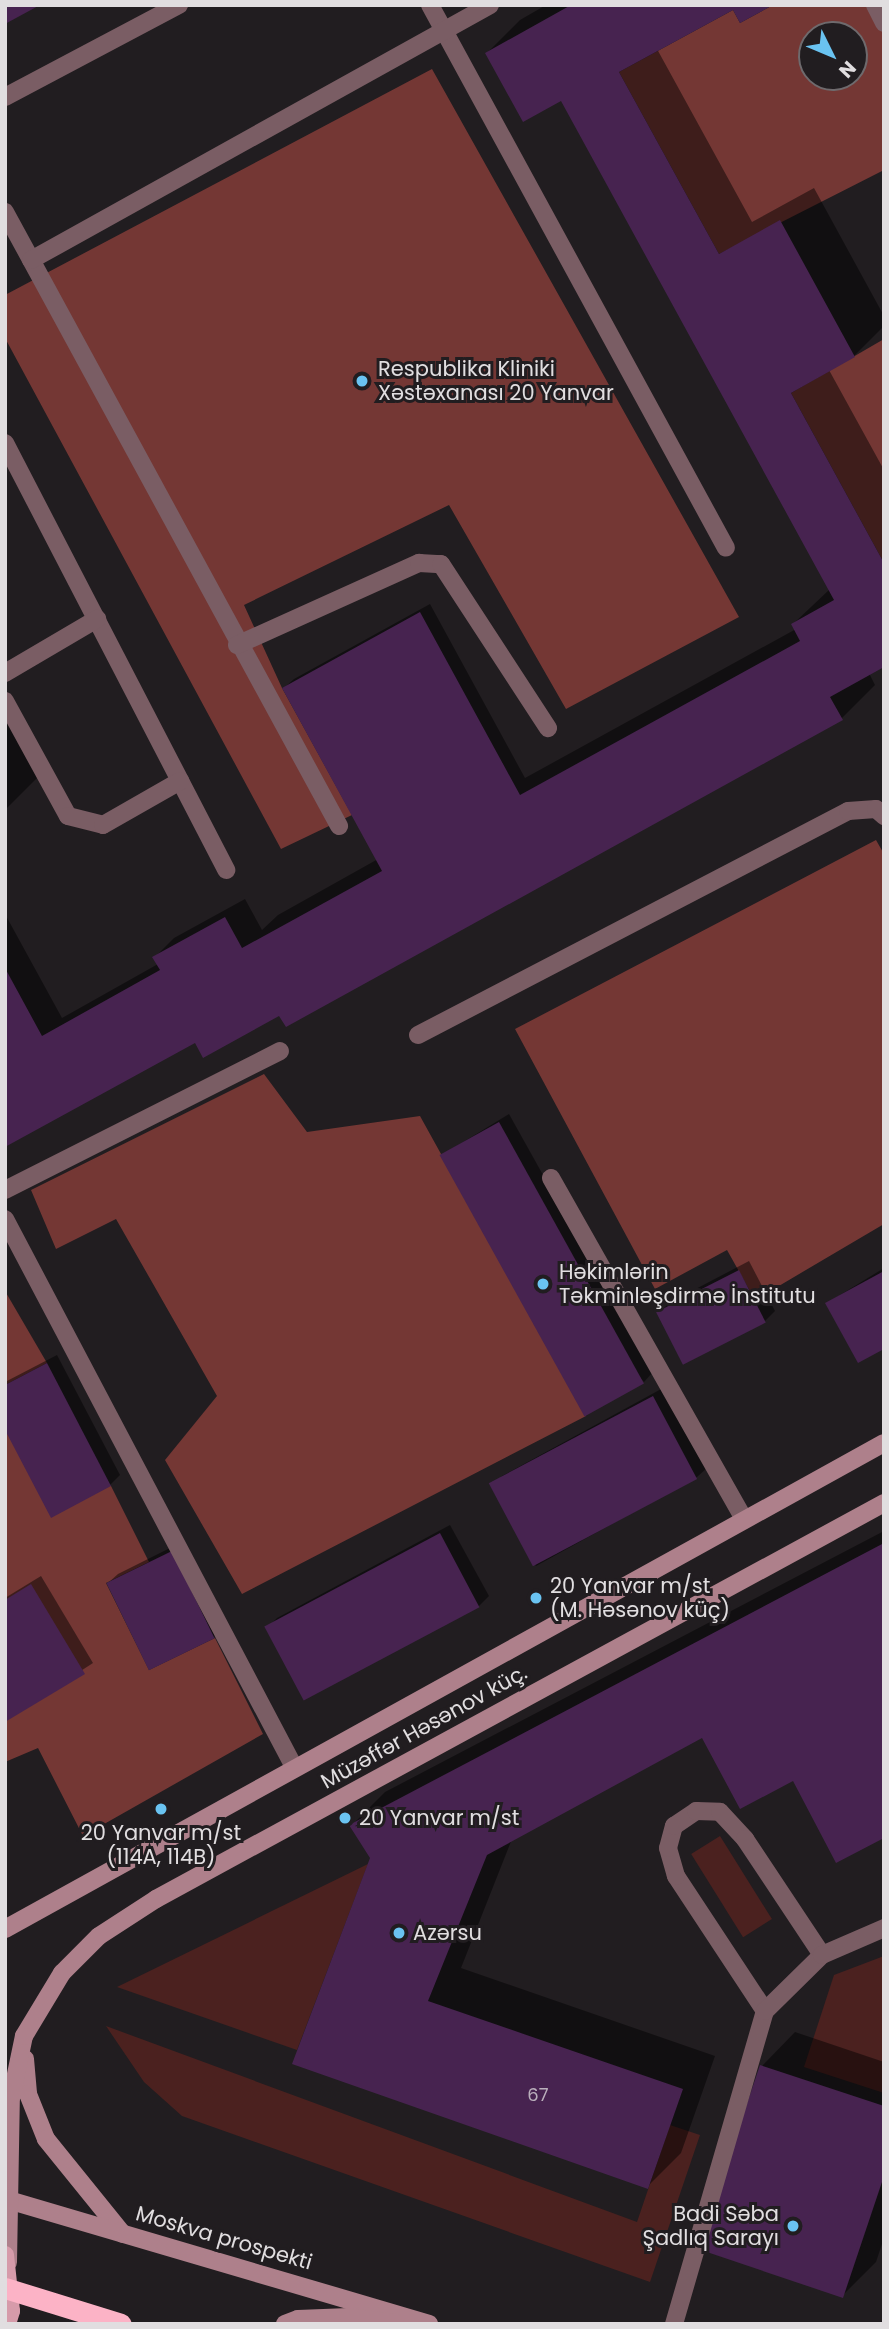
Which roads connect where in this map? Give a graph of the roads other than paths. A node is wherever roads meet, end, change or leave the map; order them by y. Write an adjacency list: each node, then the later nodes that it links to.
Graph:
1 (179, 5): 7 (lane)
2 (430, 5): 6 (lane)
3 (490, 5): 6 (lane)
4 (875, 5): 5 (lane)
5 (884, 23)
6 (445, 31): 9 (lane); 12 (lane)
7 (5, 97)
8 (5, 212): 9 (lane)
9 (31, 260): 14 (lane)
10 (5, 443): 11 (lane)
11 (10, 462): 13 (lane)
12 (726, 548)
13 (97, 620): 15 (lane); 18 (lane)
14 (237, 645): 17 (lane); 20 (lane)
15 (5, 673)
16 (5, 701): 18 (lane)
17 (548, 728)
18 (180, 781): 21 (lane)
19 (884, 816): 22 (lane)
20 (339, 827)
21 (226, 870)
22 (418, 1035)
23 (280, 1051): 25 (lane)
24 (551, 1178): 29 (lane)
25 (5, 1190)
26 (5, 1219): 30 (lane)
27 (884, 1443): 29 (main road, Müzəffər Həsənov küç.)
28 (884, 1503): 35 (main road, Müzəffər Həsənov küç.)
29 (743, 1518): 30 (main road, Müzəffər Həsənov küç.)
30 (294, 1767): 32 (main road, Müzəffər Həsənov küç.)
31 (884, 1928): 33 (lane)
32 (5, 1929)
33 (822, 1955): 34 (lane); 34 (lane)
34 (765, 2011): 45 (lane)
35 (24, 2036): 36 (main road); 37 (main road)
36 (7, 2199): 37 (main road, Moskva prospekti); 38 (main road)
37 (123, 2234): 44 (main road, Moskva prospekti)
38 (7, 2259): 40 (main road)
39 (5, 2288): 41 (highway, bridge)
40 (7, 2324)
41 (121, 2324)
42 (285, 2324): 43 (main road)
43 (398, 2324)
44 (429, 2324)
45 (674, 2324)

